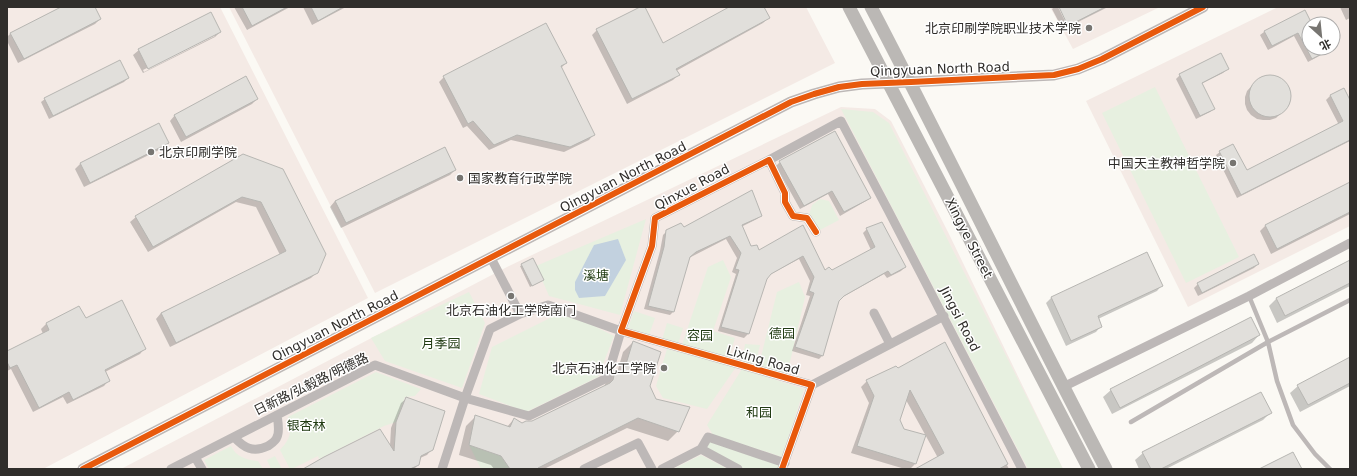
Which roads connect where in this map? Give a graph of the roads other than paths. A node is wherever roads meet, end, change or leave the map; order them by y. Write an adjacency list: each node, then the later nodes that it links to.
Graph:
1 (849, 7): 4 (main road, Xingye Street)
2 (871, 7): 5 (main road, Xingye Street)
3 (1203, 7): 5 (street, Qingyuan North Road)
4 (888, 82): 5 (street, Qingyuan North Road); 9 (street, Qingyuan North Road); 37 (main road, Xingye Street)
5 (910, 82): 19 (main road, Xingye Street)
6 (769, 160): 7 (street); 14 (street, Jingsi Road); 15 (street, Qinxue Road)
7 (816, 232)
8 (1350, 243): 10 (street)
9 (491, 258): 13 (street); 28 (street, Qingyuan North Road)
10 (1249, 296): 16 (lane); 19 (street)
11 (1350, 300): 16 (lane)
12 (874, 313): 17 (street)
13 (520, 314): 15 (street, Lixing Road); 20 (street, Lixing Road)
14 (944, 316): 17 (street); 27 (street, Jingsi Road)
15 (621, 332): 18 (street, Lixing Road); 20 (street, 日新路/弘毅路/明德路)
16 (1268, 342): 22 (lane); 39 (lane)
17 (890, 344): 18 (street)
18 (812, 385): 26 (street, Lixing Road)
19 (1063, 387): 38 (main road, Xingye Street)
20 (465, 398): 21 (street, 日新路/弘毅路/明德路); 31 (street)
21 (277, 415): 23 (street, 日新路/弘毅路/明德路); 23 (street)
22 (1131, 422)
23 (234, 437): 25 (street, 日新路/弘毅路/明德路)
24 (701, 449): 26 (street); 34 (street); 35 (street)
25 (195, 457): 29 (street, 日新路/弘毅路/明德路); 30 (street)
26 (784, 466)
27 (1021, 467): 36 (street)
28 (83, 469)
29 (172, 469)
30 (202, 469)
31 (442, 469)
32 (584, 469): 33 (street)
33 (652, 469)
34 (662, 469)
35 (738, 469)
36 (1011, 469)
37 (1089, 469)
38 (1106, 469)
39 (1330, 469)

